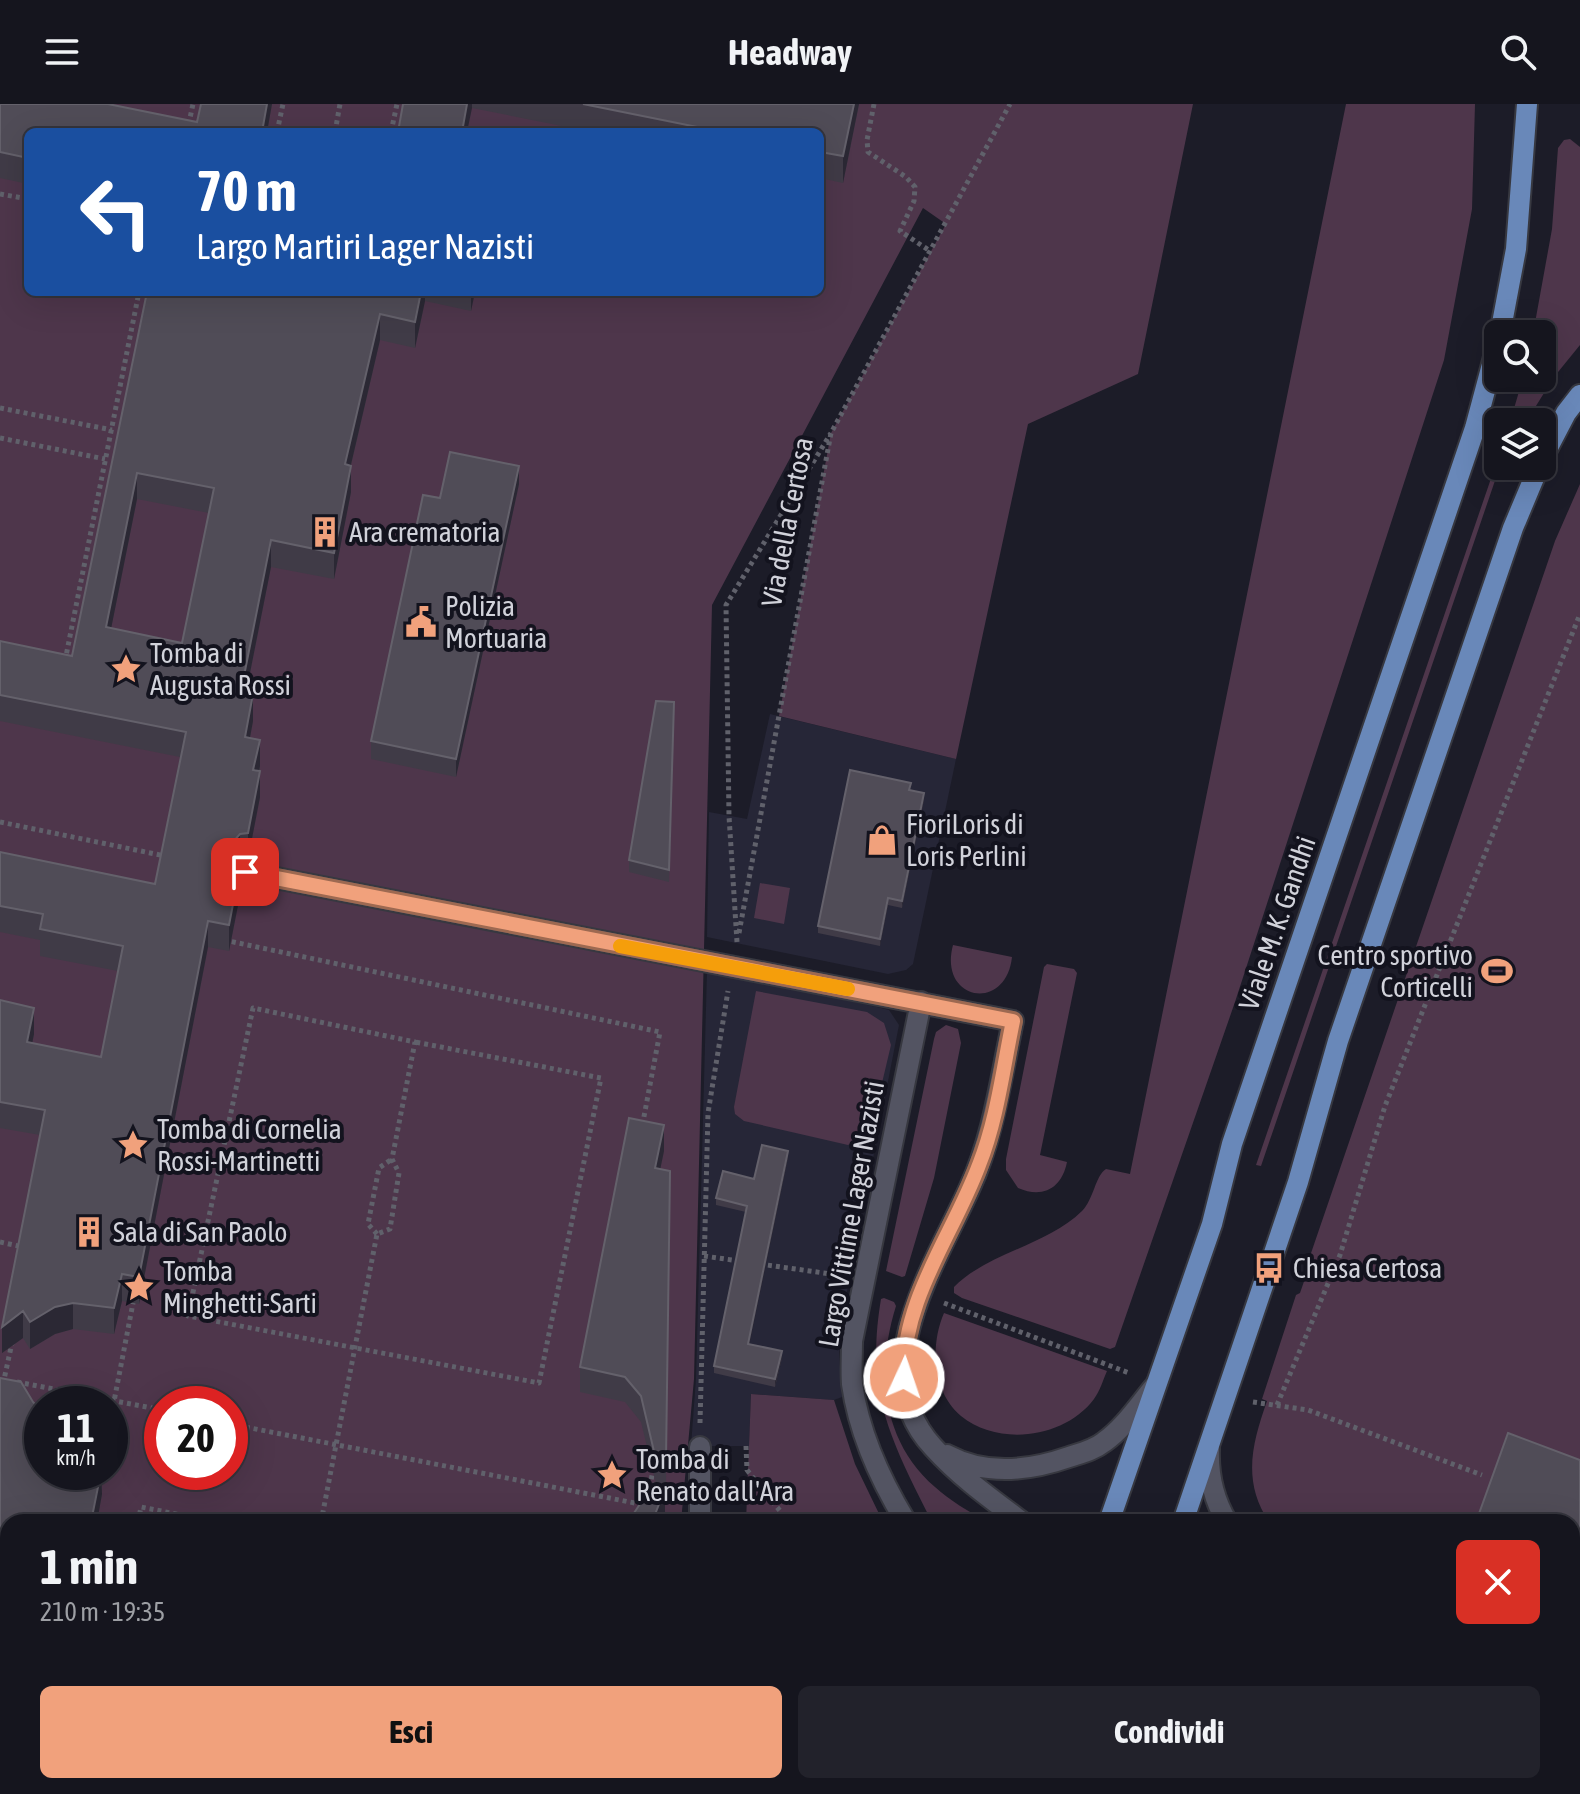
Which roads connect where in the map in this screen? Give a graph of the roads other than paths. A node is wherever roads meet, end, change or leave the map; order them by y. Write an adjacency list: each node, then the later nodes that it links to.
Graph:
1 (1527, 104): 2 (main road)
2 (1503, 320)
3 (1485, 392): 9 (main road, Viale M. K. Gandhi)
4 (1580, 395): 5 (main road)
5 (1556, 432)
6 (1533, 480): 10 (main road)
7 (245, 872): 8 (street)
8 (921, 1002): 12 (street); 14 (street, Largo Vittime Lager Nazisti)
9 (1157, 1383): 12 (street); 16 (main road, Viale M. K. Gandhi)
10 (1209, 1446): 17 (main road); 18 (street)
11 (700, 1447): 13 (street)
12 (933, 1447): 15 (street)
13 (700, 1514)
14 (901, 1514)
15 (1012, 1514)
16 (1112, 1514)
17 (1186, 1514)
18 (1223, 1514)

